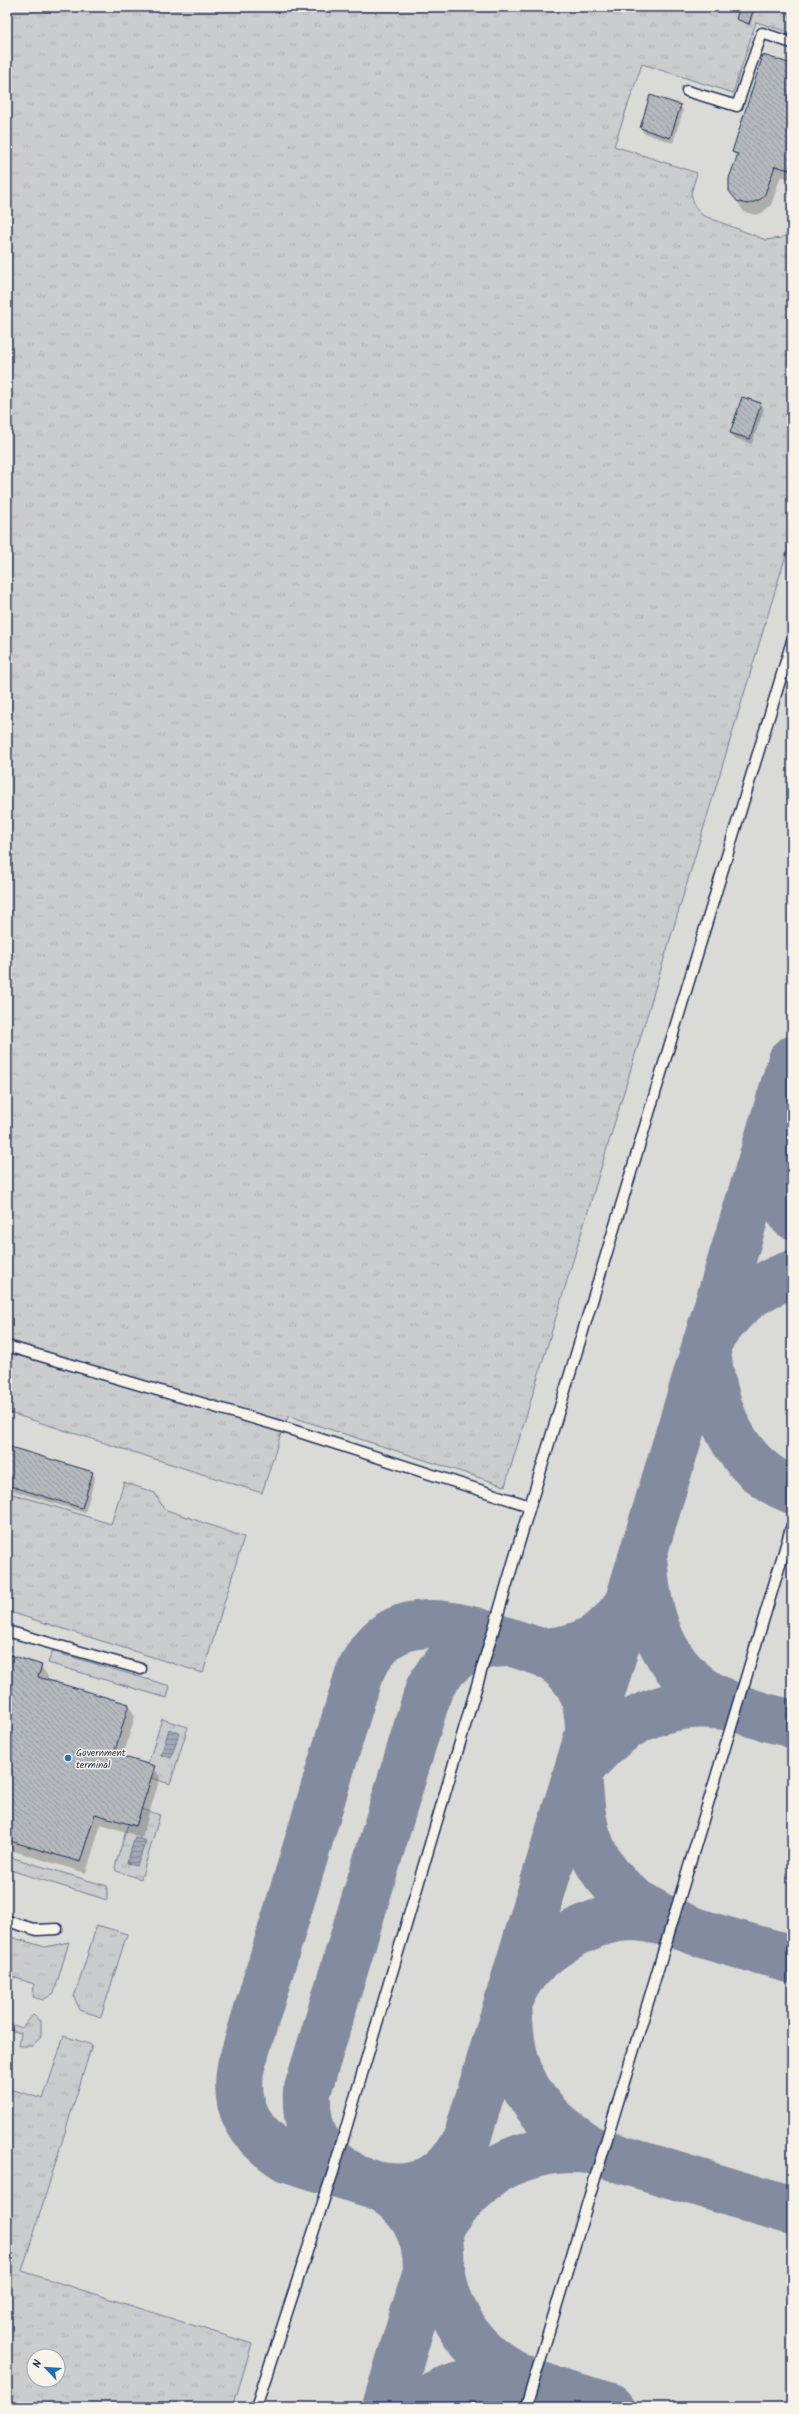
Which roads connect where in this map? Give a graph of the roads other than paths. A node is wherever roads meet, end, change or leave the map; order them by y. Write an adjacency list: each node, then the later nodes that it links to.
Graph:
1 (792, 43): 2 (lane)
2 (687, 91)
3 (792, 641): 5 (lane)
4 (7, 1346): 5 (lane)
5 (530, 1506): 11 (lane)
6 (792, 1525): 12 (lane)
7 (7, 1631): 8 (lane)
8 (141, 1669)
9 (7, 1921): 10 (lane)
10 (57, 1929)
11 (256, 2407)
12 (526, 2407)

